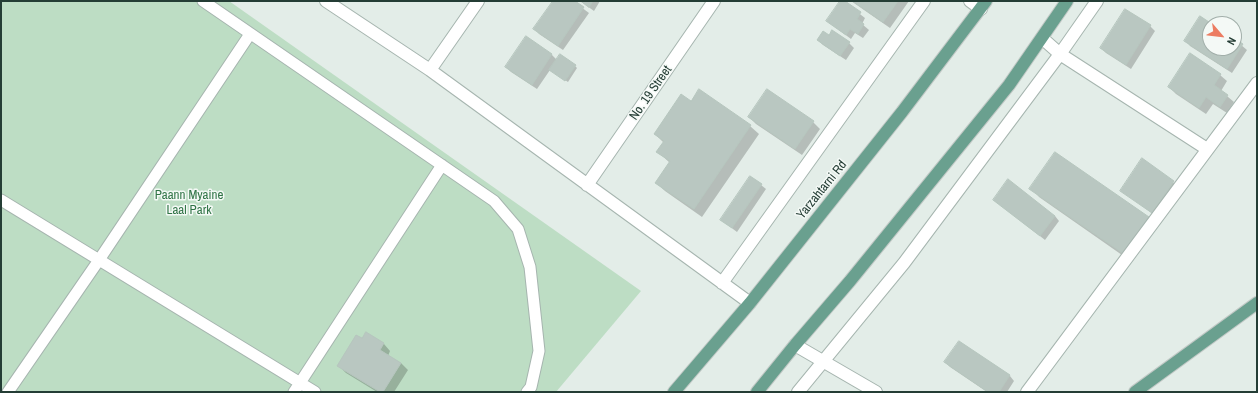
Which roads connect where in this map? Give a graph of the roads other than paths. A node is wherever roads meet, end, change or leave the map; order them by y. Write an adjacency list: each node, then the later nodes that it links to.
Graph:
1 (203, 1): 10 (lane)
2 (326, 1): 13 (street)
3 (478, 1): 13 (street)
4 (714, 1): 17 (street, No. 19 Street)
5 (924, 1): 20 (street)
6 (970, 1): 9 (street)
7 (1067, 1): 11 (main road)
8 (1097, 1): 12 (street)
9 (984, 5): 21 (main road, Yarzahtarni Rd)
10 (250, 34): 16 (lane); 19 (lane)
11 (1042, 38): 12 (street); 23 (main road)
12 (1060, 54): 15 (street); 24 (street)
13 (430, 70): 17 (street)
14 (1257, 82): 15 (street)
15 (1207, 149): 33 (street)
16 (442, 165): 25 (lane); 28 (lane)
17 (587, 185): 20 (street)
18 (1, 200): 19 (lane)
19 (99, 260): 25 (lane); 26 (lane)
20 (722, 283): 21 (street)
21 (750, 303): 29 (main road, Yarzahtarni Rd)
22 (1257, 303): 34 (main road)
23 (795, 345): 24 (street); 30 (main road)
24 (824, 362): 31 (street); 32 (street)
25 (297, 387): 27 (lane)
26 (8, 392)
27 (316, 392)
28 (528, 392)
29 (674, 392)
30 (757, 392)
31 (798, 392)
32 (876, 392)
33 (1027, 392)
34 (1135, 392)

